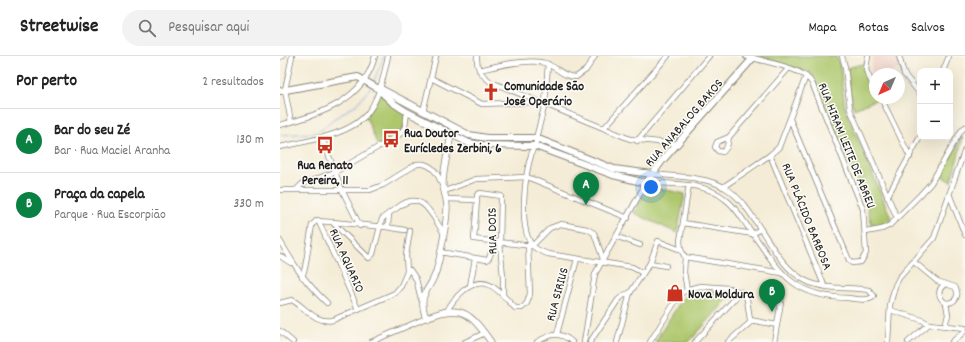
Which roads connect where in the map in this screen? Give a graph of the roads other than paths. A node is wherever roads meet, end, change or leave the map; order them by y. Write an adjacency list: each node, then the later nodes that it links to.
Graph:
1 (292, 56): 24 (street)
2 (375, 56): 22 (street)
3 (388, 56): 23 (street)
4 (436, 56): 21 (street)
5 (476, 56): 18 (street)
6 (595, 56): 15 (street)
7 (668, 56): 34 (street)
8 (709, 56): 42 (street)
9 (747, 56): 14 (main road, RUA HIRAM LEITE DE ABREU)
10 (842, 56): 60 (street)
11 (868, 56): 20 (street)
12 (899, 56): 25 (street)
13 (949, 56): 16 (street)
14 (753, 58): 17 (street, RUA HIRAM LEITE DE ABREU); 43 (main road, RUA ANABALOG BAKOS)
15 (548, 64): 18 (street); 27 (street)
16 (943, 68)
17 (788, 69): 19 (street, RUA HIRAM LEITE DE ABREU); 37 (street)
18 (479, 70): 26 (street)
19 (806, 76): 31 (street); 74 (street, RUA HIRAM LEITE DE ABREU)
20 (869, 77)
21 (431, 78): 26 (street); 30 (street)
22 (365, 80): 23 (main road); 24 (main road); 32 (street)
23 (377, 88): 29 (main road); 39 (street)
24 (282, 90): 32 (street)
25 (917, 90)
26 (537, 102): 27 (street)
27 (545, 104): 34 (street); 40 (street)
28 (884, 104): 48 (street)
29 (410, 110): 30 (main road); 36 (main road); 49 (street)
30 (423, 112): 38 (main road)
31 (790, 119): 47 (street); 74 (street, RUA HIRAM LEITE DE ABREU)
32 (292, 122): 33 (street)
33 (280, 125)
34 (604, 128): 42 (street)
35 (965, 128): 65 (street)
36 (451, 135): 45 (main road); 56 (street)
37 (729, 136)
38 (529, 137): 40 (main road); 45 (street)
39 (322, 138): 44 (street); 49 (street)
40 (537, 138): 45 (street); 50 (main road)
41 (918, 140): 48 (street)
42 (637, 141): 43 (street)
43 (678, 144): 50 (main road, RUA ANABALOG BAKOS)
44 (280, 146)
45 (533, 147): 51 (street); 52 (main road)
46 (965, 149): 59 (street)
47 (770, 155): 54 (street); 97 (street, RUA PLÁCIDO BARBOSA)
48 (910, 157): 60 (street)
49 (335, 172): 55 (street); 58 (street)
50 (652, 174): 52 (main road, RUA ANABALOG BAKOS); 54 (street)
51 (527, 177): 56 (street); 64 (street); 80 (street)
52 (646, 183): 53 (street); 64 (street)
53 (689, 186): 68 (street); 75 (street)
54 (723, 187): 72 (street)
55 (297, 189): 57 (street); 58 (street)
56 (444, 189): 58 (street); 61 (street)
57 (280, 190)
58 (342, 190): 69 (street)
59 (950, 196): 76 (street); 89 (street)
60 (887, 197): 65 (street)
61 (446, 199): 62 (street); 73 (street)
62 (477, 200): 79 (street); 79 (street, RUA DOIS)
63 (389, 214): 70 (street); 71 (street); 73 (street)
64 (628, 218): 77 (street)
65 (896, 218): 74 (street)
66 (318, 220): 67 (street); 96 (street); 109 (street, RUA AQUARIO)
67 (332, 222): 69 (street); 70 (street)
68 (683, 223): 75 (street); 82 (street)
69 (360, 226): 70 (street)
70 (380, 227): 71 (street)
71 (386, 227): 94 (street)
72 (760, 230): 75 (street); 97 (street)
73 (443, 232): 83 (street)
74 (866, 232)
75 (753, 234): 95 (street)
76 (965, 235)
77 (618, 237): 81 (street); 88 (street)
78 (280, 241): 91 (street)
79 (497, 243): 80 (street); 86 (street); 103 (street, RUA DOIS)
80 (530, 245): 87 (street); 88 (street); 103 (street)
81 (640, 245)
82 (680, 250): 85 (street); 90 (street)
83 (440, 252): 86 (street); 105 (street)
84 (280, 256): 91 (street)
85 (685, 257): 95 (street); 100 (street)
86 (476, 259): 99 (street)
87 (576, 259): 88 (street); 121 (street, RUA SIRIUS)
88 (602, 261): 93 (street); 129 (street)
89 (914, 262): 98 (street); 110 (street)
90 (650, 263): 92 (street); 93 (street)
91 (292, 264): 96 (street)
92 (666, 266)
93 (644, 271): 102 (street)
94 (407, 272): 105 (street); 109 (street)
95 (782, 272): 97 (street)
96 (302, 277): 108 (street)
97 (824, 285)
98 (944, 285): 106 (street); 106 (street)
99 (470, 286): 103 (street); 111 (street)
100 (687, 290): 101 (street); 132 (street)
101 (741, 292): 113 (street); 133 (street)
102 (630, 293): 130 (street); 131 (street)
103 (503, 296)
104 (782, 296): 115 (street)
105 (422, 299): 112 (street)
106 (946, 302): 116 (street)
107 (280, 303): 109 (street)
108 (327, 303)
109 (358, 309)
110 (890, 310): 114 (street); 136 (street)
111 (447, 311): 112 (street); 120 (street)
112 (426, 318): 123 (street)
113 (752, 320): 115 (street); 134 (street)
114 (929, 324): 116 (street); 137 (street)
115 (777, 325): 135 (street)
116 (945, 325): 117 (street)
117 (965, 328)
118 (280, 331): 122 (street)
119 (965, 331): 138 (street)
120 (482, 332): 124 (street); 125 (street); 126 (street)
121 (557, 334): 127 (street, RUA SIRIUS); 128 (street, RUA SIRIUS)
122 (293, 342)
123 (371, 342)
124 (465, 342)
125 (487, 342)
126 (491, 342)
127 (537, 342)
128 (572, 342)
129 (584, 342)
130 (590, 342)
131 (617, 342)
132 (650, 342)
133 (695, 342)
134 (728, 342)
135 (774, 342)
136 (888, 342)
137 (908, 342)
138 (952, 342)

